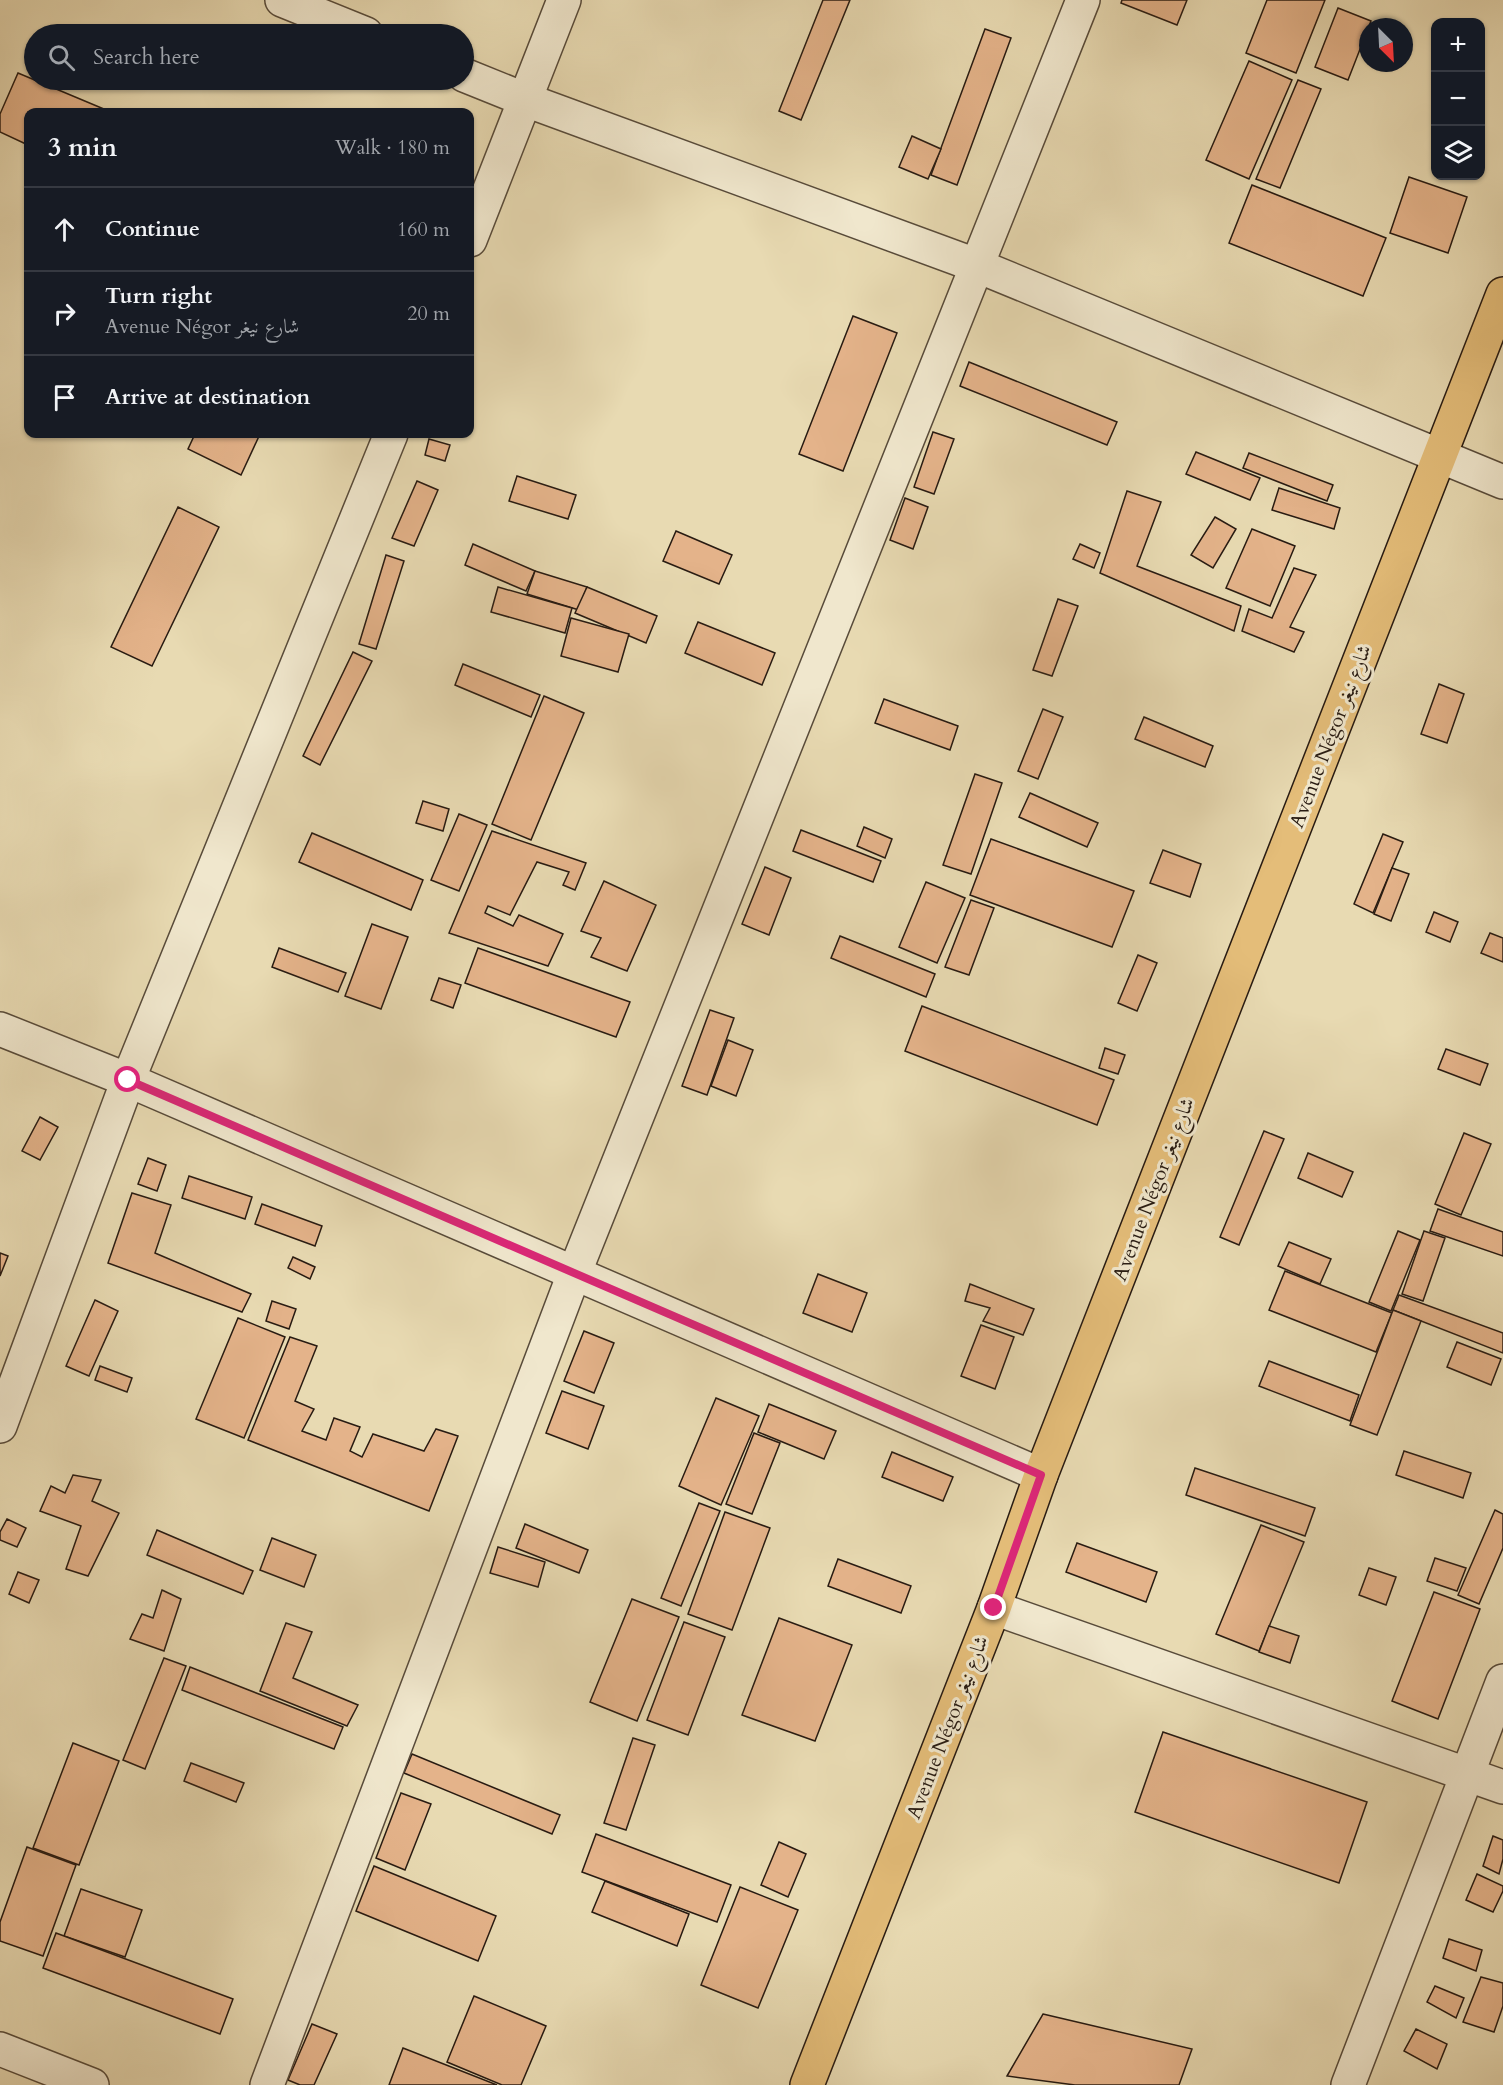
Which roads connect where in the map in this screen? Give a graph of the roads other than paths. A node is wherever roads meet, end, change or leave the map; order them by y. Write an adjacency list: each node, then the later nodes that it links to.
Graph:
1 (282, 0): 4 (street)
2 (564, 0): 6 (street)
3 (1083, 0): 8 (street)
4 (341, 24)
5 (474, 79): 6 (street)
6 (526, 100): 7 (street); 8 (street)
7 (474, 230)
8 (978, 266): 11 (street); 15 (street)
9 (1503, 294): 11 (main road, Avenue Négor شارع نيغر)
10 (389, 438): 14 (street)
11 (1439, 455): 12 (street); 17 (main road, Avenue Négor شارع نيغر)
12 (1503, 482)
13 (0, 1029): 14 (street)
14 (128, 1080): 15 (street); 16 (street)
15 (574, 1274): 17 (street); 24 (street)
16 (0, 1426)
17 (1041, 1475): 18 (main road, Avenue Négor شارع نيغر)
18 (994, 1608): 20 (street); 25 (main road, Avenue Négor شارع نيغر)
19 (1503, 1681): 20 (street)
20 (1467, 1773): 21 (street); 26 (street)
21 (1503, 1787)
22 (0, 2049): 23 (street)
23 (92, 2085)
24 (267, 2085)
25 (807, 2085)
26 (1348, 2085)

